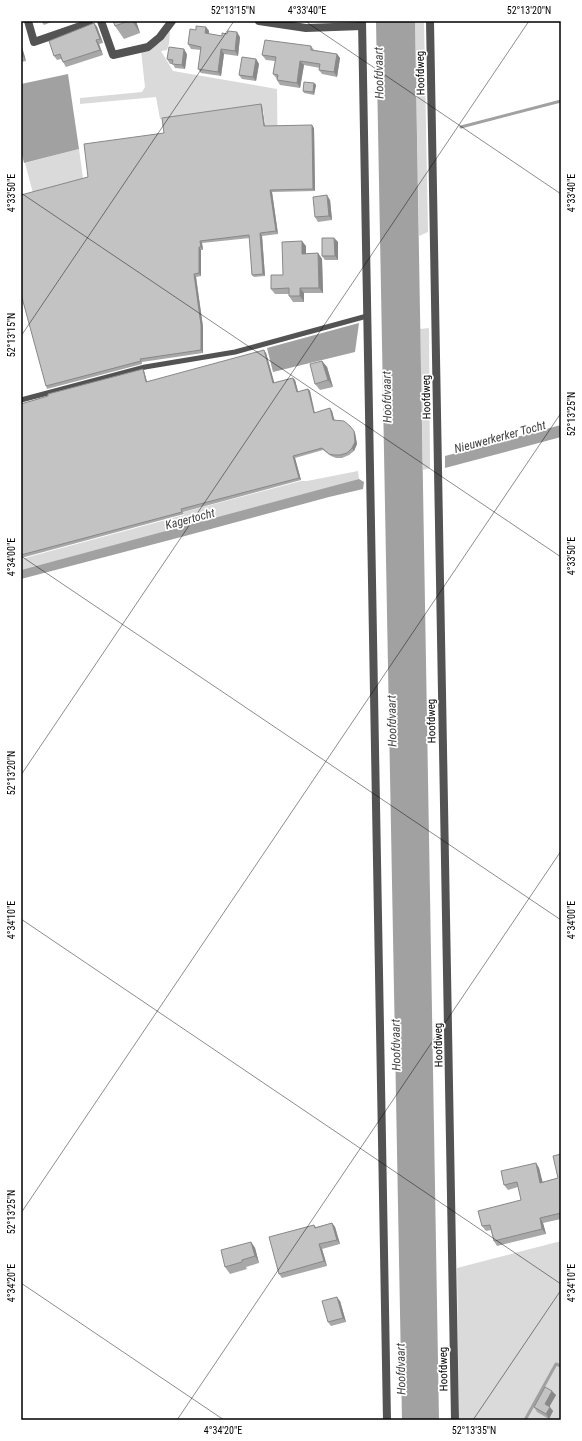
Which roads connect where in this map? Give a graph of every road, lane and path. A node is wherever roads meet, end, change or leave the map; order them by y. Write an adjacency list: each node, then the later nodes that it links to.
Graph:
1 (28, 21): 6 (street)
2 (101, 21): 3 (street)
3 (172, 21)
4 (259, 21): 7 (street)
5 (430, 21): 11 (street, Hoofdweg)
6 (89, 23)
7 (362, 24): 8 (street)
8 (367, 316): 9 (lane); 10 (street)
9 (21, 400)
10 (387, 1420)
11 (455, 1420)

